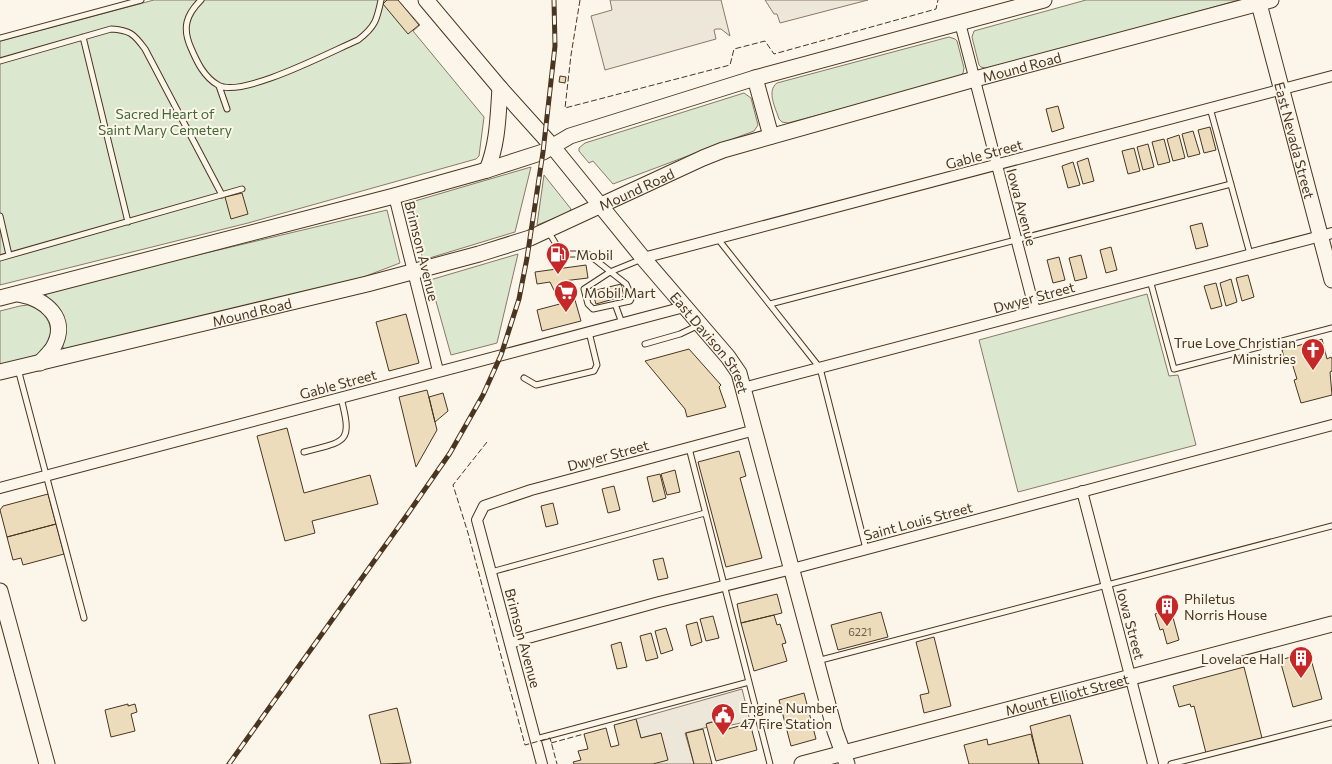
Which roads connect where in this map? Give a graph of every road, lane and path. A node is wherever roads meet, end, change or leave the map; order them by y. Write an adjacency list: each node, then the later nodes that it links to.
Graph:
1 (141, 0): 9 (lane)
2 (201, 0): 14 (lane)
3 (381, 0): 14 (lane)
4 (426, 0): 15 (main road, East Davison Street)
5 (1044, 0): 7 (main road)
6 (1262, 1): 13 (main road, Mound Road); 16 (main road, East Nevada Street)
7 (960, 23): 12 (main road); 13 (street, Iowa Avenue)
8 (83, 37): 10 (lane); 25 (lane); 29 (lane)
9 (0, 38)
10 (0, 61)
11 (1332, 76): 16 (street, Gable Street)
12 (755, 78): 19 (main road); 20 (main road)
13 (975, 79): 19 (main road, Mound Road); 21 (street, Iowa Avenue)
14 (219, 86): 18 (lane)
15 (500, 88): 20 (main road, East Davison Street); 22 (main road)
16 (1282, 90): 17 (street, Gable Street); 31 (main road, East Nevada Street)
17 (1210, 108): 21 (street, Gable Street); 23 (lane)
18 (227, 110)
19 (771, 136): 27 (main road, Mound Road)
20 (553, 147): 22 (main road); 27 (main road, East Davison Street)
21 (997, 164): 32 (street, Gable Street); 33 (street, Iowa Avenue)
22 (487, 170): 26 (main road)
23 (1231, 184): 33 (lane); 34 (lane)
24 (242, 190): 25 (lane)
25 (222, 195): 29 (lane)
26 (394, 196): 38 (street, Brimson Avenue); 42 (main road)
27 (600, 206): 30 (main road, Mound Road); 37 (main road, East Davison Street)
28 (0, 216): 35 (lane)
29 (128, 222): 35 (lane)
30 (548, 230): 38 (main road, Mound Road); 39 (lane)
31 (1326, 234): 34 (street, Dwyer Street); 41 (main road, East Nevada Street)
32 (718, 238): 37 (street, Gable Street); 45 (lane)
33 (1016, 240): 45 (lane); 47 (street, Iowa Avenue)
34 (1250, 254): 40 (street, Dwyer Street)
35 (9, 255): 36 (lane)
36 (0, 258)
37 (642, 258): 39 (lane); 46 (main road, East Davison Street)
38 (413, 271): 53 (main road, Mound Road); 56 (street, Brimson Avenue)
39 (610, 272): 44 (lane); 44 (lane)
40 (1150, 280): 47 (street, Dwyer Street); 50 (lane)
41 (1332, 280)
42 (16, 294): 43 (main road); 53 (main road)
43 (0, 298)
44 (615, 304): 48 (lane)
45 (770, 304): 55 (lane)
46 (684, 307): 48 (street, Gable Street); 49 (main road, East Davison Street)
47 (1035, 311): 55 (street, Dwyer Street)
48 (622, 323): 51 (street, Gable Street)
49 (700, 325): 52 (lane); 59 (main road, East Davison Street)
50 (1332, 328)
51 (589, 332): 56 (street, Gable Street); 58 (lane)
52 (645, 344)
53 (40, 363): 54 (main road, Mound Road)
54 (18, 368): 57 (main road, Mound Road); 65 (lane)
55 (820, 368): 59 (street, Dwyer Street); 71 (lane)
56 (438, 371): 60 (street, Gable Street)
57 (0, 372)
58 (524, 378)
59 (743, 388): 62 (main road, East Davison Street)
60 (341, 397): 64 (lane); 65 (street, Gable Street)
61 (1332, 426): 67 (street, Saint Louis Street)
62 (755, 430): 63 (street, Dwyer Street); 72 (main road, East Davison Street)
63 (689, 448): 68 (lane); 69 (street, Dwyer Street)
64 (304, 452)
65 (46, 476): 66 (street, Gable Street); 77 (lane)
66 (0, 488)
67 (1082, 491): 71 (street, Saint Louis Street); 74 (street, Iowa Street)
68 (705, 512): 73 (lane); 75 (lane)
69 (477, 520): 73 (street, Brimson Avenue)
70 (1332, 526): 74 (lane)
71 (866, 549): 72 (street, Saint Louis Street)
72 (792, 568): 75 (street, Saint Louis Street); 81 (main road, East Davison Street)
73 (491, 572): 80 (street, Brimson Avenue)
74 (1107, 585): 81 (lane); 82 (street, Iowa Street)
75 (724, 586): 80 (street, Saint Louis Street); 83 (lane)
76 (0, 591): 79 (main road)
77 (84, 618)
78 (1332, 624): 82 (main road, Mount Elliott Street)
79 (6, 636): 87 (main road)
80 (510, 643): 85 (street, Brimson Avenue)
81 (816, 661): 86 (main road, East Davison Street)
82 (1131, 677): 86 (main road, Mount Elliott Street); 91 (street, Iowa Street)
83 (749, 682): 85 (lane); 89 (lane)
84 (1332, 722): 92 (lane)
85 (536, 739): 88 (street, Brimson Avenue)
86 (845, 759): 90 (main road, Mount Elliott Street)
87 (47, 764)
88 (542, 764)
89 (770, 764)
90 (802, 764)
91 (1153, 764)
92 (1171, 764)

